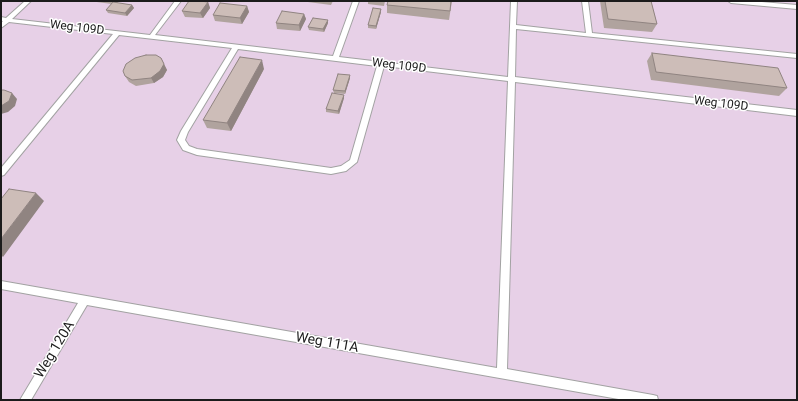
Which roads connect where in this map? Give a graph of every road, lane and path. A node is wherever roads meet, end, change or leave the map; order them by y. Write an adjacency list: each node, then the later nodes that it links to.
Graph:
1 (28, 1): 8 (lane)
2 (178, 1): 13 (lane)
3 (356, 1): 16 (lane)
4 (514, 1): 10 (lane)
5 (585, 1): 12 (lane)
6 (731, 1): 7 (lane)
7 (797, 7)
8 (4, 20): 9 (lane); 11 (lane, Weg 109D)
9 (1, 26)
10 (513, 27): 12 (lane); 18 (lane)
11 (117, 33): 13 (lane, Weg 109D); 20 (lane)
12 (589, 35): 15 (lane)
13 (151, 37): 14 (lane, Weg 109D)
14 (236, 47): 16 (lane, Weg 109D); 17 (lane)
15 (797, 56)
16 (335, 59): 17 (lane, Weg 109D)
17 (381, 64): 18 (lane, Weg 109D)
18 (511, 80): 19 (lane, Weg 109D); 23 (lane)
19 (797, 114)
20 (1, 173)
21 (1, 285): 22 (lane, Weg 111A)
22 (84, 300): 23 (lane, Weg 111A); 24 (lane, Weg 120A)
23 (502, 373): 25 (lane, Weg 111A)
24 (25, 400)
25 (653, 400)

